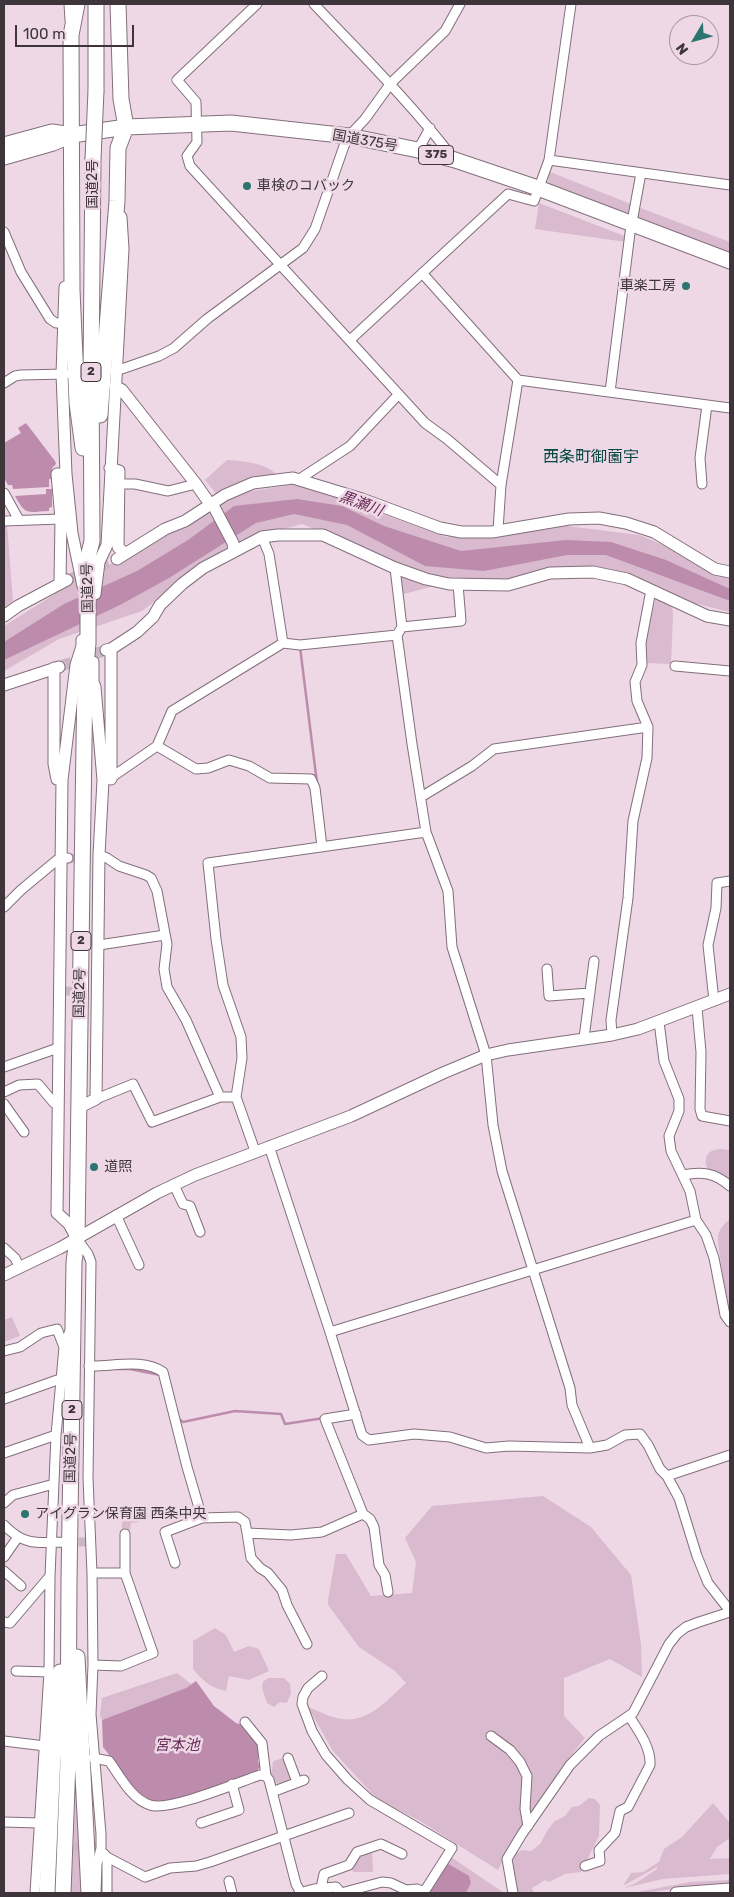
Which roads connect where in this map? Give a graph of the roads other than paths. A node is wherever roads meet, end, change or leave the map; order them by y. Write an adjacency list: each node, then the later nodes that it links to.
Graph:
1 (69, 4): 9 (street)
2 (77, 4): 9 (highway)
3 (96, 4): 55 (highway, 国道2号 / 2, bridge)
4 (257, 4): 11 (street)
5 (314, 4): 10 (street)
6 (460, 4): 10 (street)
7 (571, 4): 20 (street)
8 (120, 7): 12 (highway)
9 (71, 35): 14 (highway)
10 (391, 83): 13 (street); 15 (street)
11 (196, 123): 12 (highway, 国道375号 / 375); 15 (highway, 国道375号 / 375); 29 (street)
12 (126, 127): 14 (highway, 国道375号 / 375); 24 (highway)
13 (430, 128): 17 (street); 19 (street)
14 (72, 135): 16 (highway, 国道375号 / 375); 18 (highway, 国道375号 / 375); 27 (highway)
15 (349, 136): 17 (highway, 国道375号 / 375); 29 (street)
16 (4, 145)
17 (418, 150): 19 (highway, 国道375号 / 375)
18 (4, 157)
19 (454, 160): 23 (highway, 国道375号 / 375)
20 (549, 160): 21 (street); 23 (street)
21 (641, 173): 22 (street); 25 (street)
22 (730, 185)
23 (538, 188): 25 (highway, 国道375号 / 375); 30 (street)
24 (117, 201): 34 (street); 55 (highway)
25 (632, 224): 28 (highway, 国道375号 / 375); 37 (street)
26 (4, 232): 31 (street)
27 (71, 245): 31 (street); 55 (highway)
28 (730, 262)
29 (280, 265): 32 (street); 34 (street)
30 (422, 273): 32 (street); 35 (street)
31 (64, 323): 33 (street)
32 (350, 340): 38 (street)
33 (66, 374): 36 (street); 42 (street)
34 (114, 376): 41 (street); 45 (street)
35 (518, 380): 37 (street); 47 (street)
36 (4, 383)
37 (610, 392): 39 (street)
38 (398, 395): 43 (street); 47 (street)
39 (707, 405): 40 (street); 46 (street)
40 (730, 408)
41 (110, 468): 44 (street); 60 (street)
42 (66, 474): 50 (street); 60 (street)
43 (298, 480): 49 (street); 53 (street)
44 (119, 484): 45 (street); 49 (street)
45 (196, 484): 49 (street)
46 (702, 484)
47 (501, 485): 53 (street)
48 (4, 494): 51 (street)
49 (212, 505): 56 (street)
50 (61, 519): 51 (street); 62 (street)
51 (19, 520): 52 (street)
52 (4, 521)
53 (498, 530): 58 (street)
54 (262, 537): 56 (street); 57 (street); 65 (street)
55 (92, 541): 60 (highway, 国道2号 / 2)
56 (233, 547): 73 (street)
57 (394, 568): 59 (street); 64 (street)
58 (730, 572)
59 (458, 584): 61 (street); 64 (street)
60 (89, 586): 66 (highway, 国道2号 / 2)
61 (652, 590): 63 (street); 70 (street)
62 (4, 616)
63 (730, 620)
64 (399, 631): 65 (street); 74 (street)
65 (283, 642): 71 (street)
66 (88, 643): 72 (street); 73 (street); 101 (highway, 国道2号 / 2)
67 (675, 666): 68 (street)
68 (730, 671)
69 (4, 685): 72 (street)
70 (648, 727): 74 (street); 90 (street)
71 (157, 746): 73 (street); 76 (street)
72 (62, 780): 77 (street)
73 (107, 780): 78 (street)
74 (421, 797): 75 (street)
75 (426, 832): 76 (street); 93 (street)
76 (322, 847): 97 (street)
77 (65, 858): 80 (street); 92 (street)
78 (97, 859): 81 (street); 82 (street)
79 (730, 881): 87 (street)
80 (4, 908)
81 (165, 935): 82 (street); 96 (street)
82 (99, 945): 98 (street)
83 (594, 961): 85 (street)
84 (547, 969): 85 (street)
85 (590, 993): 91 (street)
86 (730, 994): 87 (street)
87 (714, 1001): 88 (street)
88 (697, 1008): 89 (street); 102 (street)
89 (659, 1022): 90 (street); 106 (street)
90 (612, 1035): 91 (street)
91 (584, 1038): 93 (street)
92 (58, 1048): 94 (street); 112 (street)
93 (486, 1055): 104 (street); 116 (street)
94 (4, 1067)
95 (4, 1092): 99 (street)
96 (220, 1097): 97 (street); 98 (street)
97 (236, 1097): 105 (street)
98 (96, 1099): 101 (street)
99 (54, 1103)
100 (4, 1104): 103 (street)
101 (78, 1108): 112 (highway, 国道2号 / 2)
102 (730, 1121)
103 (24, 1132)
104 (269, 1146): 105 (street); 120 (street)
105 (255, 1151): 107 (street)
106 (683, 1175): 108 (street); 110 (street)
107 (174, 1185): 109 (street); 111 (street)
108 (730, 1186)
109 (116, 1215): 112 (street); 114 (street)
110 (696, 1220): 116 (street); 119 (street)
111 (200, 1232)
112 (77, 1239): 115 (street); 118 (highway, 国道2号 / 2); 123 (street)
113 (4, 1248): 115 (street)
114 (139, 1265)
115 (20, 1268): 117 (street)
116 (535, 1270): 120 (street); 128 (street)
117 (4, 1275)
118 (73, 1319): 121 (street); 148 (highway, 国道2号 / 2)
119 (730, 1322)
120 (330, 1332): 126 (street)
121 (64, 1347): 122 (street); 124 (street)
122 (4, 1351)
123 (89, 1366): 135 (street); 145 (street)
124 (60, 1379): 125 (street); 127 (street)
125 (4, 1398)
126 (356, 1414): 128 (street); 134 (street)
127 (56, 1435): 129 (street); 132 (street)
128 (590, 1448): 131 (street)
129 (4, 1453)
130 (730, 1455): 131 (street)
131 (667, 1476): 151 (street)
132 (54, 1484): 133 (street); 141 (street)
133 (4, 1503)
134 (363, 1514): 138 (street); 150 (street)
135 (202, 1518): 138 (street); 143 (street)
136 (4, 1526): 139 (street)
137 (125, 1534): 146 (street)
138 (247, 1534): 153 (street)
139 (18, 1537): 141 (street); 142 (street)
140 (65, 1542): 141 (street)
141 (51, 1543): 147 (street)
142 (4, 1557)
143 (175, 1563)
144 (4, 1571): 149 (street)
145 (92, 1573): 146 (street); 154 (street)
146 (125, 1573): 154 (street)
147 (50, 1576): 152 (street); 156 (street)
148 (68, 1581): 183 (highway); 184 (highway, 国道2号 / 2); 185 (highway)
149 (21, 1586)
150 (388, 1592)
151 (730, 1612): 158 (street)
152 (4, 1622)
153 (307, 1644)
154 (93, 1665): 163 (street)
155 (16, 1671): 156 (street)
156 (49, 1672): 162 (street)
157 (322, 1676): 181 (street)
158 (629, 1716): 172 (street); 177 (street)
159 (245, 1722): 165 (street)
160 (492, 1736): 172 (street)
161 (4, 1741): 162 (street)
162 (45, 1746): 170 (street)
163 (93, 1758): 166 (street); 174 (street)
164 (288, 1758): 167 (street)
165 (266, 1776): 166 (street); 167 (street)
166 (232, 1784): 171 (street)
167 (272, 1792): 173 (street)
168 (349, 1813): 173 (street)
169 (4, 1822): 170 (street)
170 (39, 1823): 182 (street)
171 (201, 1823)
172 (528, 1826): 190 (street)
173 (284, 1836): 176 (street); 189 (street)
174 (99, 1848): 176 (street); 186 (street)
175 (402, 1854): 179 (street)
176 (107, 1856): 187 (street)
177 (586, 1866)
178 (229, 1881): 188 (street)
179 (321, 1888): 181 (street); 189 (street)
180 (730, 1889): 191 (street)
181 (336, 1890)
182 (35, 1893)
183 (47, 1893)
184 (63, 1893)
185 (89, 1893)
186 (96, 1893)
187 (107, 1893)
188 (232, 1893)
189 (300, 1893)
190 (513, 1893)
191 (676, 1893)

